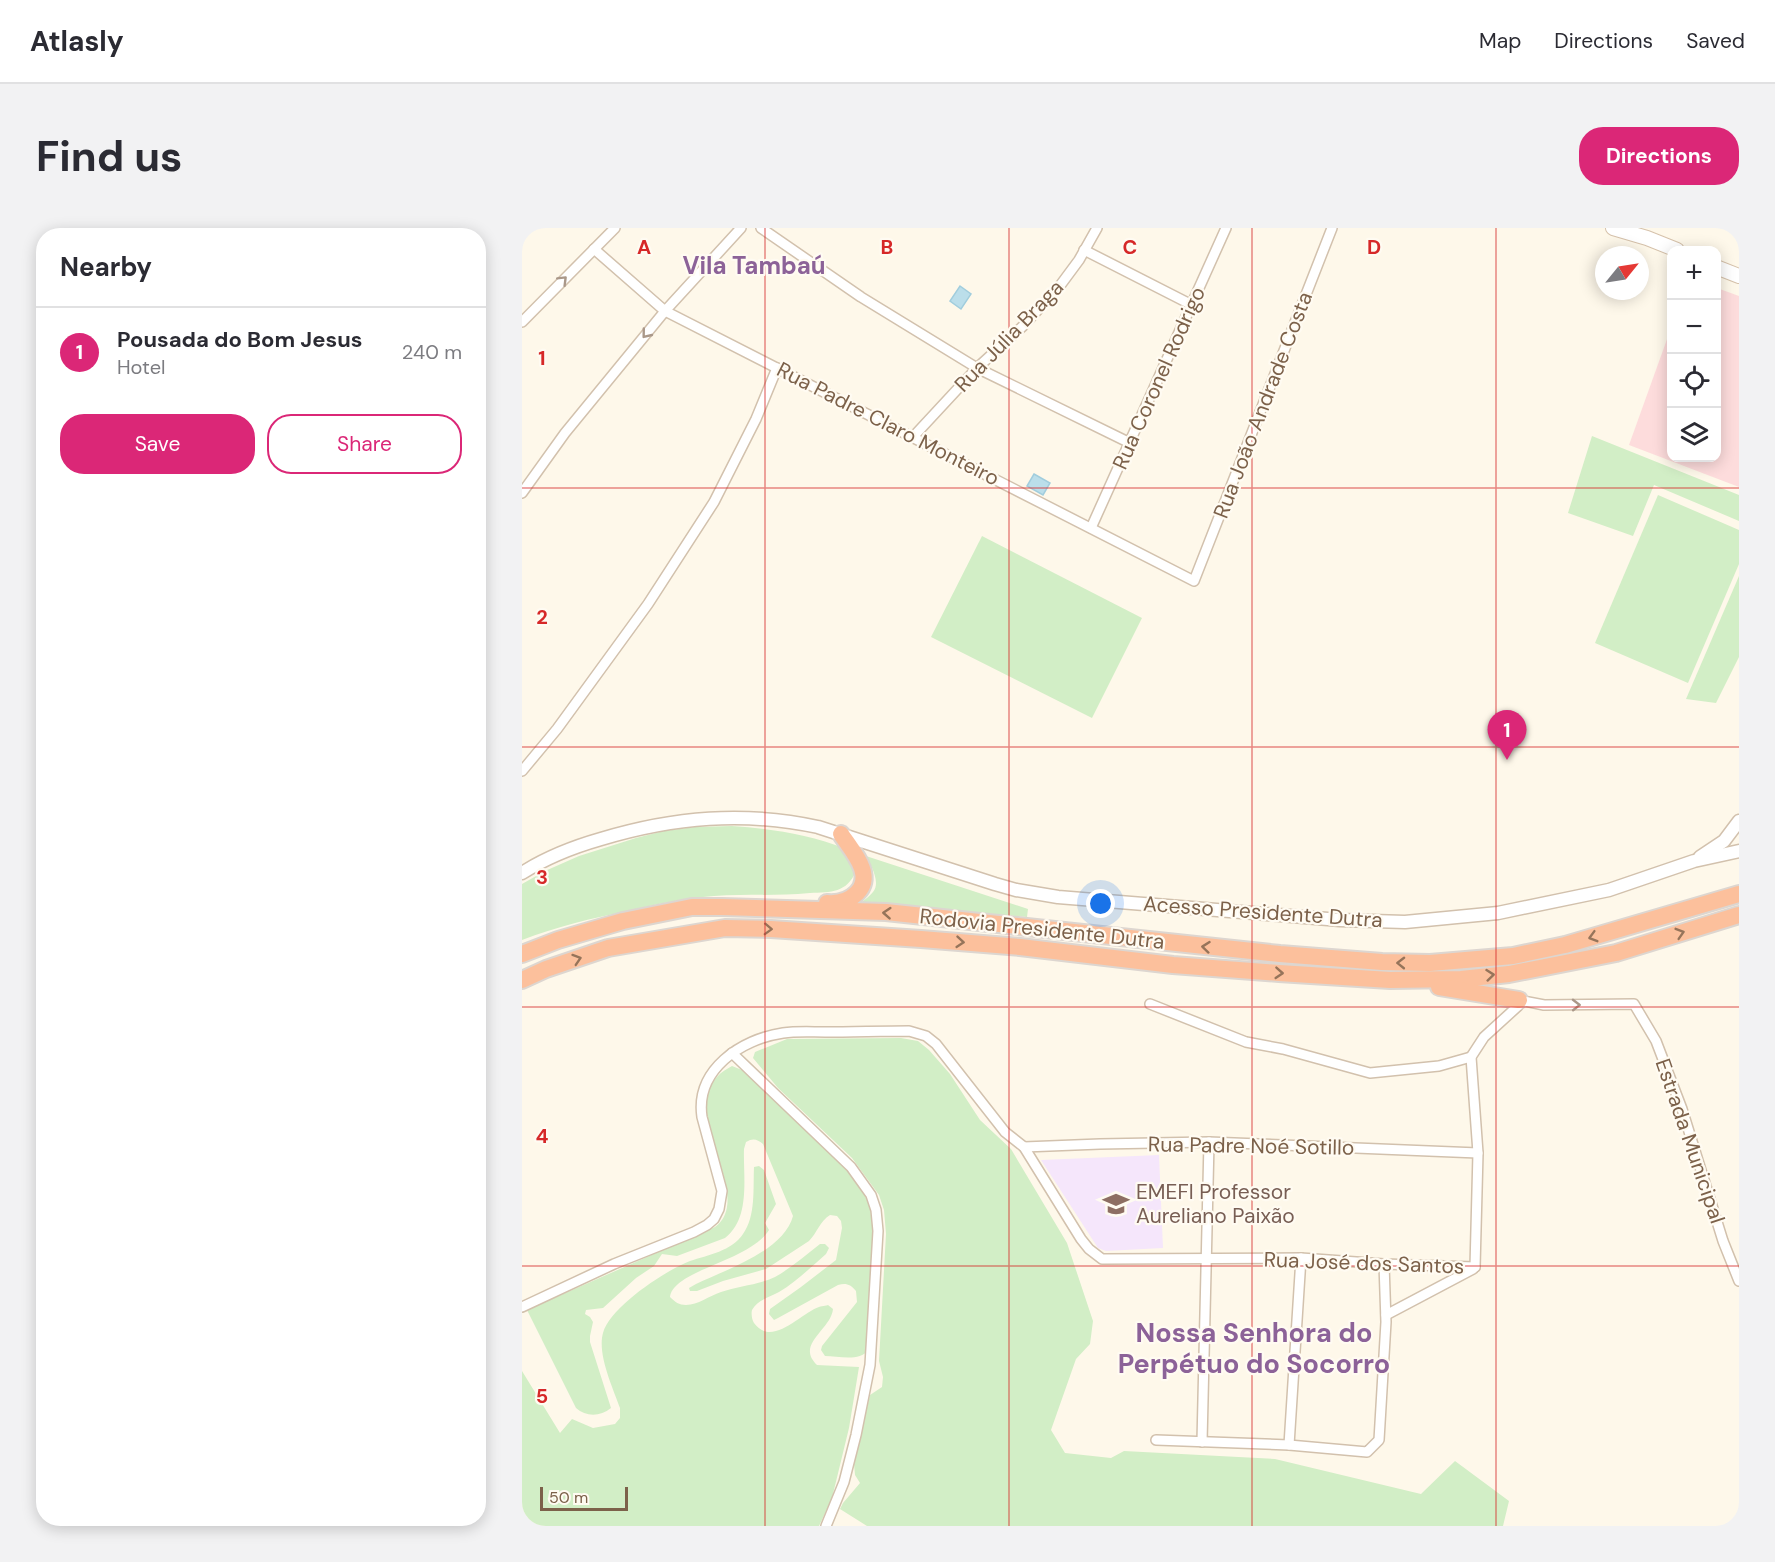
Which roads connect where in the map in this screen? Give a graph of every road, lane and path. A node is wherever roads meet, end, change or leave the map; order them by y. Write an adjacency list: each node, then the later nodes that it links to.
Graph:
1 (615, 228): 10 (street)
2 (741, 228): 15 (street)
3 (761, 228): 18 (street)
4 (1097, 228): 11 (street, Rua Júlia Braga)
5 (1226, 228): 14 (street, Rua Coronel Rodrigo)
6 (1332, 228): 23 (street, Rua João Andrade Costa)
7 (1613, 228): 8 (main road)
8 (1649, 233): 9 (main road)
9 (1670, 246)
10 (594, 249): 15 (street, Rua Padre Claro Monteiro); 16 (street, one-way to 10)
11 (1084, 250): 14 (street); 18 (street, Rua Júlia Braga)
12 (1721, 269): 13 (main road)
13 (1739, 276)
14 (1192, 305): 20 (street, Rua Coronel Rodrigo)
15 (665, 311): 17 (street, Rua Padre Claro Monteiro); 21 (street, one-way to 21)
16 (522, 322)
17 (777, 368): 19 (street, Rua Padre Claro Monteiro); 24 (street)
18 (977, 368): 19 (street, Rua Júlia Braga); 20 (street)
19 (913, 437): 22 (street, Rua Padre Claro Monteiro)
20 (1130, 443): 22 (street, Rua Coronel Rodrigo)
21 (522, 493)
22 (1092, 528): 23 (street, Rua Padre Claro Monteiro)
23 (1194, 581)
24 (522, 771)
25 (1739, 821): 28 (street)
26 (841, 834): 28 (street, Acesso Presidente Dutra); 29 (street, Acesso Presidente Dutra); 31 (highway)
27 (1739, 851): 28 (street)
28 (1694, 861)
29 (522, 873)
30 (1739, 894): 31 (highway, Rodovia Presidente Dutra, one-way to 31)
31 (746, 908): 33 (highway, Rodovia Presidente Dutra)
32 (1739, 915): 35 (highway, Rodovia Presidente Dutra, one-way to 32)
33 (522, 954)
34 (522, 980): 35 (highway, Rodovia Presidente Dutra, one-way to 35)
35 (1390, 980): 36 (highway)
36 (1519, 1000): 39 (street); 47 (street, Estrada Municipal, one-way to 47)
37 (1150, 1004): 39 (street)
38 (732, 1053): 41 (street, Rua José dos Santos); 48 (street); 53 (street)
39 (1472, 1057): 42 (street, Rua José dos Santos)
40 (1209, 1142): 41 (street, Rua Padre Noé Sotillo); 42 (street, Rua Padre Noé Sotillo); 43 (street)
41 (1024, 1148): 43 (street, Rua José dos Santos)
42 (1479, 1153): 46 (street, Rua José dos Santos)
43 (1206, 1258): 44 (street, Rua José dos Santos); 51 (street)
44 (1301, 1258): 45 (street, Rua José dos Santos); 52 (street)
45 (1384, 1264): 46 (street, Rua José dos Santos); 49 (street)
46 (1475, 1267): 49 (street)
47 (1739, 1281)
48 (522, 1307)
49 (1386, 1315): 52 (street)
50 (1156, 1440): 51 (street)
51 (1202, 1442): 52 (street)
52 (1289, 1445)
53 (826, 1526)

